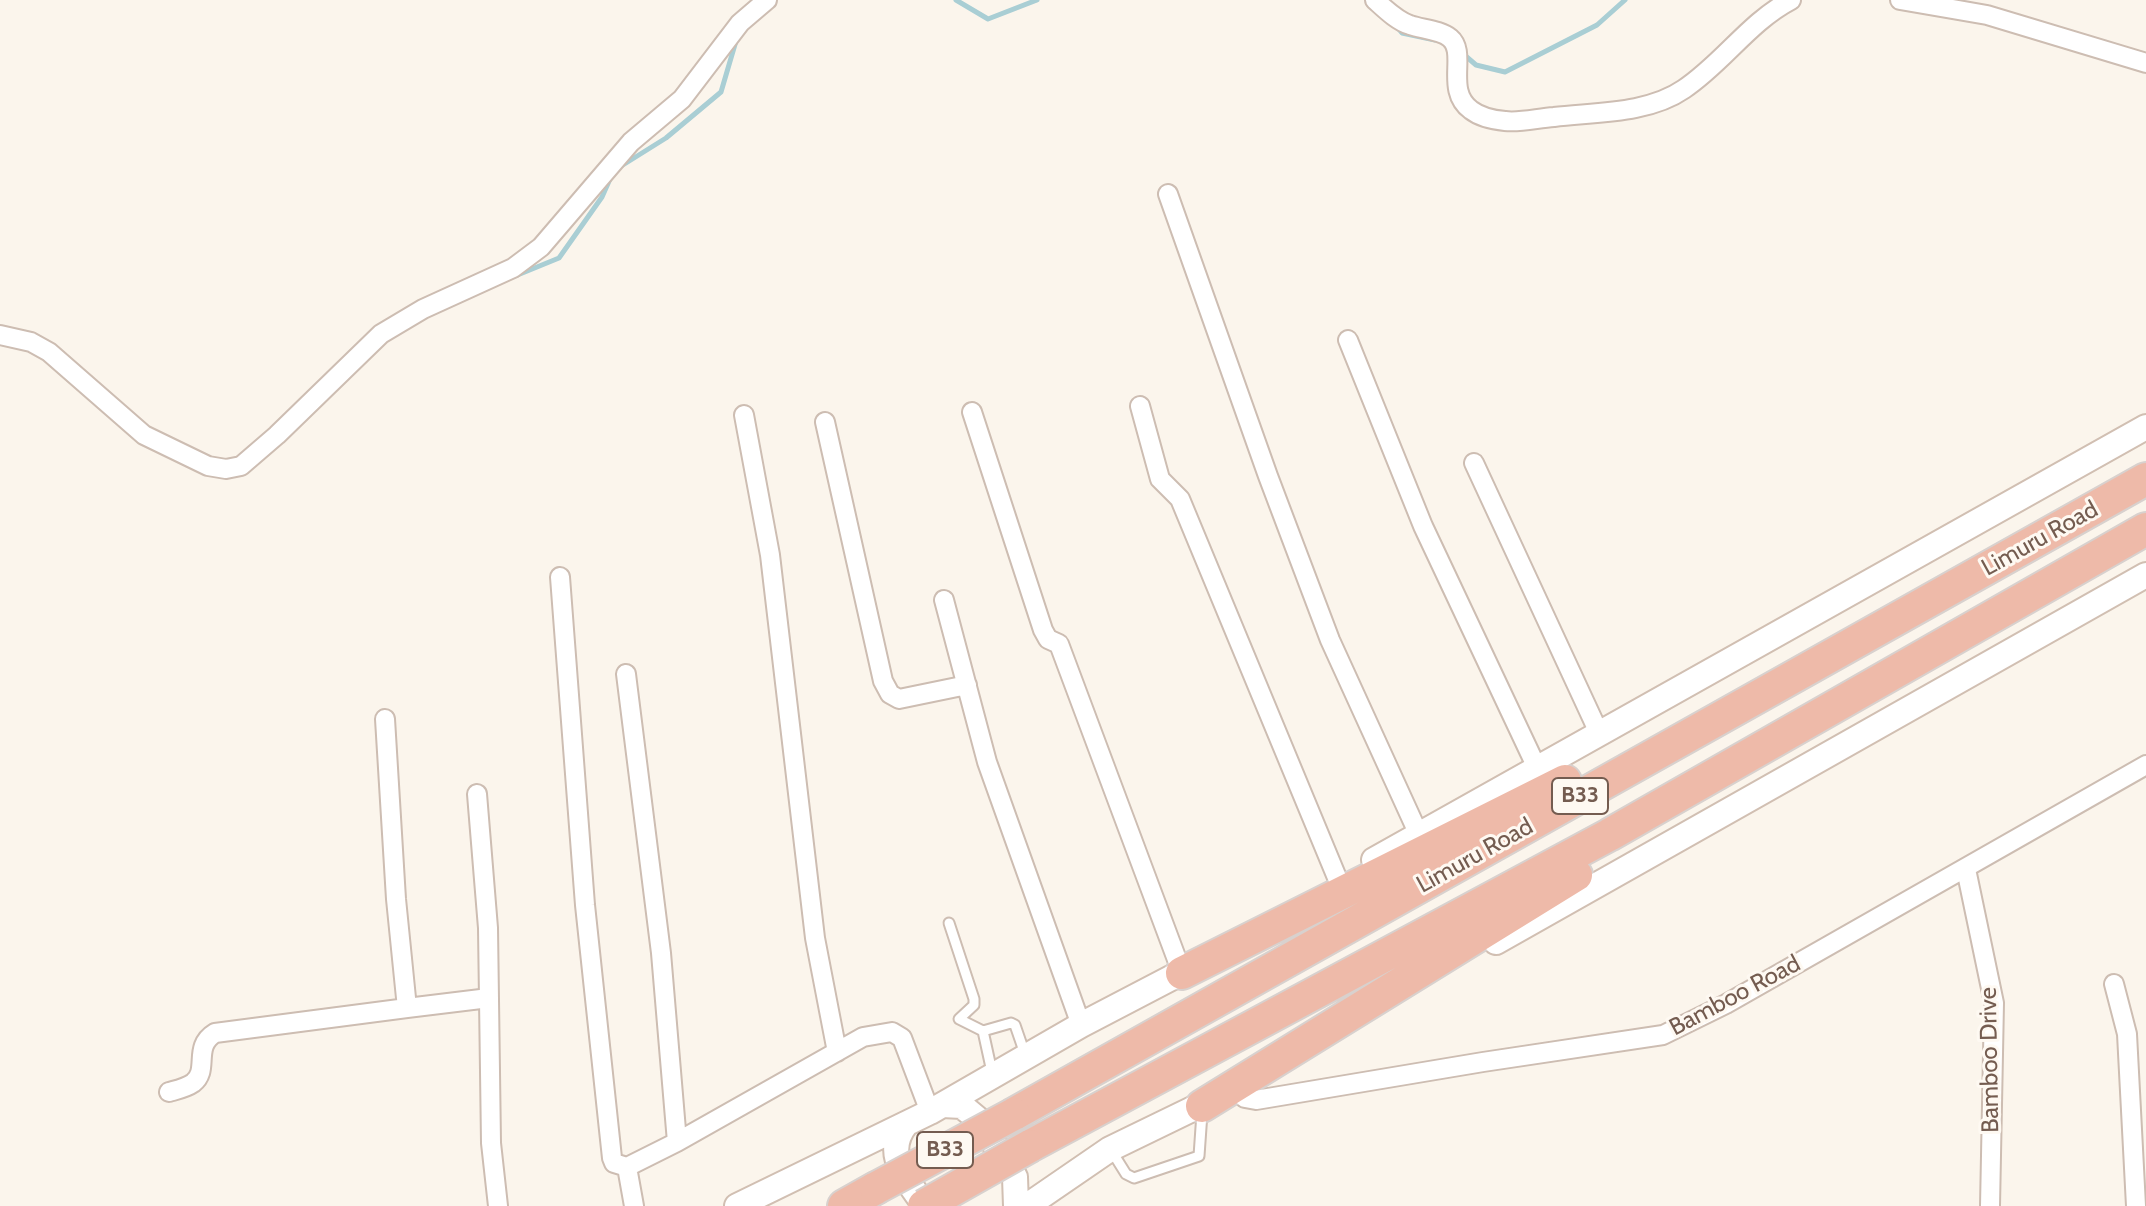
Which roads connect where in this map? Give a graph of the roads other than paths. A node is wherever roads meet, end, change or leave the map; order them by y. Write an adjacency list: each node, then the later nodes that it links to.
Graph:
1 (767, 0): 7 (street)
2 (1375, 0): 3 (street)
3 (1791, 0)
4 (1900, 0): 5 (street)
5 (2146, 63)
6 (1168, 194): 29 (street)
7 (0, 335)
8 (1348, 340): 27 (street)
9 (1140, 406): 31 (street)
10 (972, 412): 33 (street)
11 (744, 415): 39 (street)
12 (825, 422): 23 (street)
13 (2146, 427): 25 (street)
14 (1474, 463): 25 (street)
15 (2146, 479): 19 (highway, Limuru Road / B33)
16 (2146, 529): 21 (highway, Limuru Road / B33)
17 (2146, 575): 42 (street)
18 (560, 577): 49 (street)
19 (1960, 583): 33 (highway); 53 (highway, Limuru Road / B33, bridge)
20 (944, 600): 23 (street)
21 (1994, 617): 44 (highway); 54 (highway, Limuru Road / B33, bridge)
22 (626, 674): 47 (street)
23 (967, 685): 37 (street)
24 (385, 719): 36 (street)
25 (1599, 733): 27 (street)
26 (2146, 765): 30 (street, Bamboo Road)
27 (1537, 768): 29 (street)
28 (477, 794): 35 (street)
29 (1419, 835): 31 (street)
30 (1966, 869): 42 (street, Bamboo Road); 57 (street, Bamboo Drive)
31 (1338, 880): 33 (street)
32 (949, 923): 38 (lane)
33 (1182, 973): 37 (street)
34 (2114, 984): 58 (street)
35 (489, 998): 36 (street); 50 (street)
36 (407, 1008): 43 (street)
37 (1081, 1025): 40 (street)
38 (983, 1031): 40 (lane); 41 (lane)
39 (837, 1052): 45 (street); 47 (street)
40 (1027, 1057): 41 (street)
41 (993, 1076): 45 (street)
42 (1233, 1088): 44 (street)
43 (169, 1092)
44 (1202, 1106): 48 (street); 48 (lane)
45 (936, 1108): 46 (street); 55 (street)
46 (906, 1124): 52 (street); 54 (street)
47 (677, 1142): 49 (street)
48 (1110, 1149): 56 (street)
49 (627, 1167): 51 (street)
50 (498, 1206)
51 (634, 1206)
52 (737, 1206)
53 (844, 1206)
54 (924, 1206)
55 (1016, 1206)
56 (1027, 1206)
57 (1990, 1206)
58 (2136, 1206)

